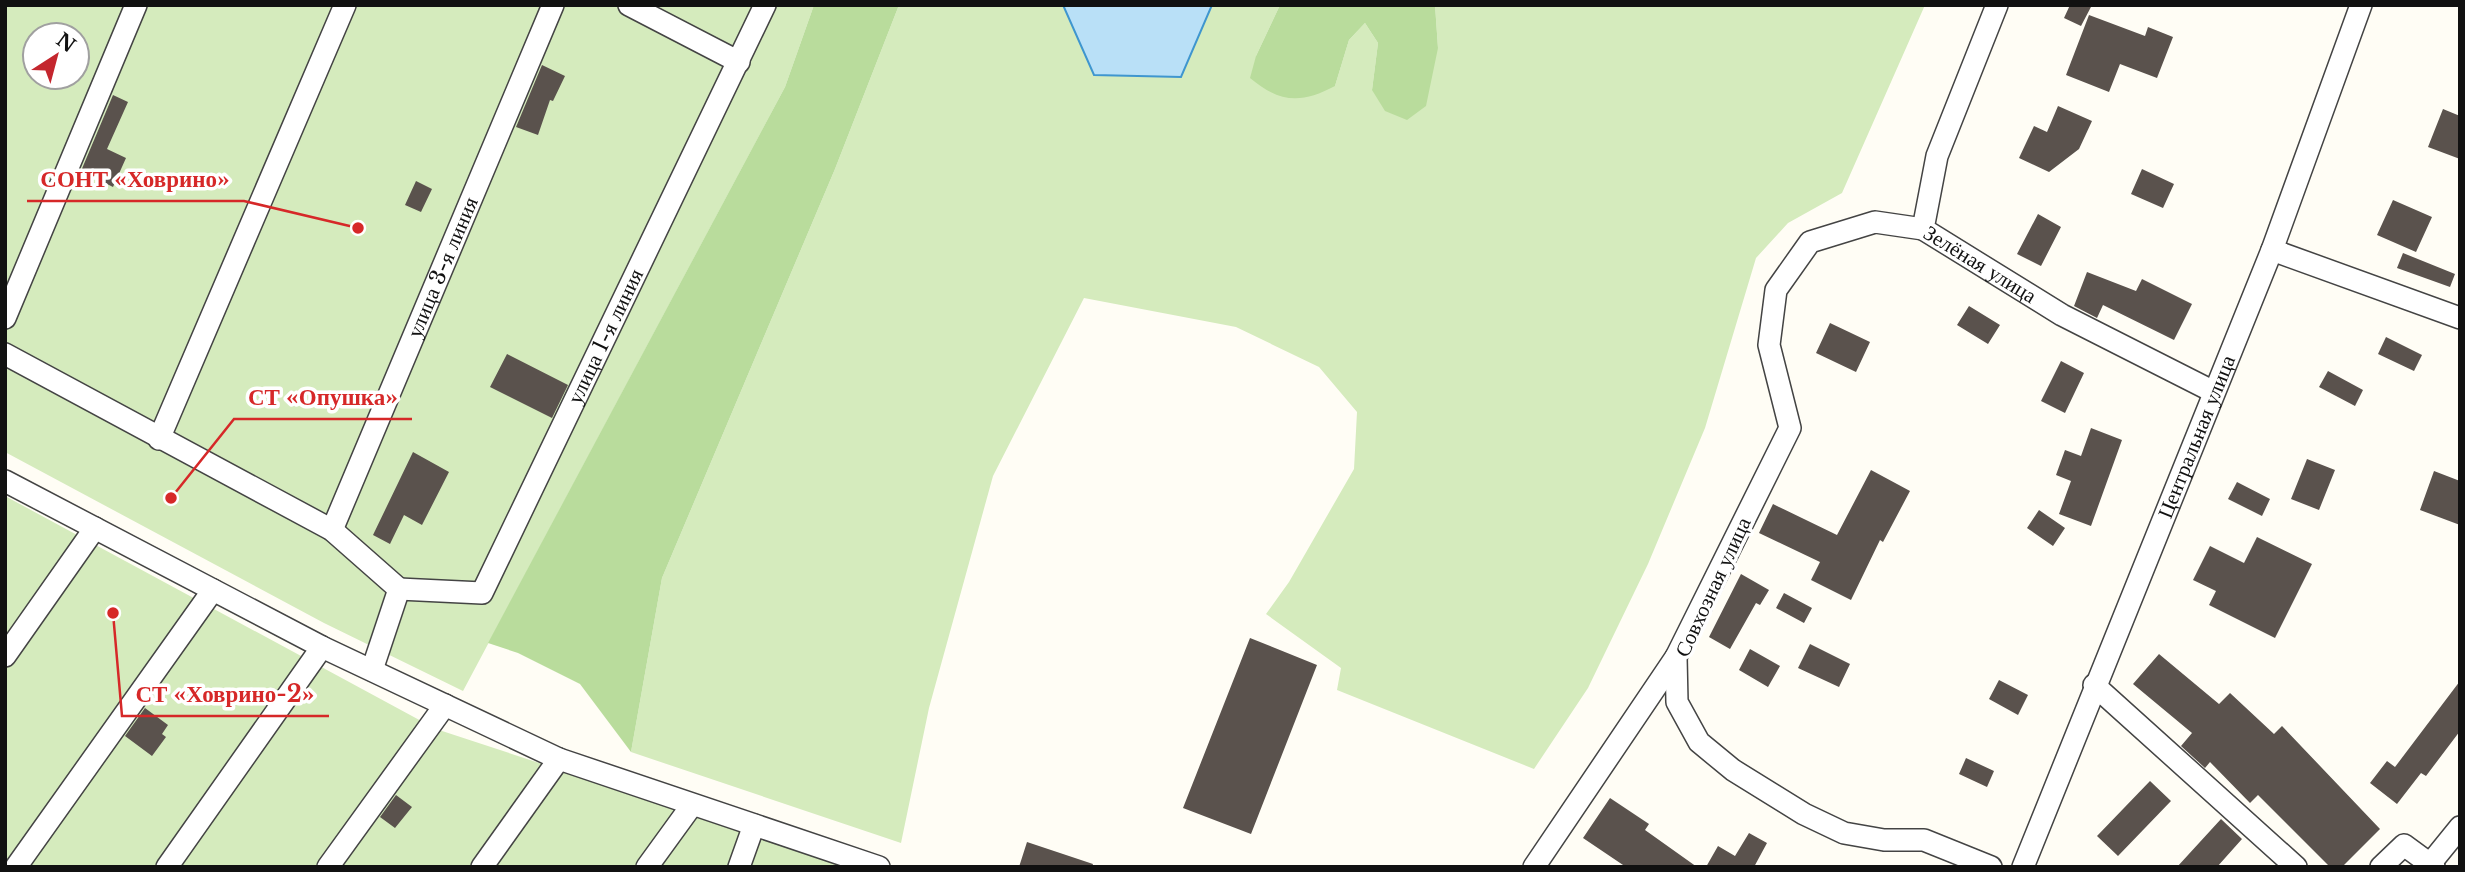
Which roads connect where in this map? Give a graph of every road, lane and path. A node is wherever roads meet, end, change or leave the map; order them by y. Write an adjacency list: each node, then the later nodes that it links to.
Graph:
1 (136, 5): 11 (street)
2 (345, 5): 15 (street)
3 (553, 5): 18 (street, улица 3-я линия)
4 (629, 5): 8 (street)
5 (765, 5): 8 (street, улица 1-я линия)
6 (1997, 5): 9 (street, Зелёная улица)
7 (2361, 5): 10 (street, Центральная улица)
8 (740, 62): 19 (street, улица 1-я линия)
9 (1923, 229): 14 (street, Зелёная улица); 23 (street, Совхозная улица)
10 (2272, 250): 12 (street); 14 (street, Центральная улица)
11 (5, 318)
12 (2460, 318)
13 (5, 354): 15 (street)
14 (2212, 391): 25 (street, Центральная улица)
15 (159, 439): 18 (street)
16 (5, 481): 17 (street)
17 (95, 528): 20 (street); 22 (street)
18 (332, 530): 19 (street)
19 (399, 589): 24 (street)
20 (213, 590): 21 (street); 32 (street)
21 (322, 647): 24 (street); 33 (street)
22 (5, 656)
23 (1676, 657): 39 (street); 40 (street, Совхозная улица)
24 (372, 670): 26 (street)
25 (2094, 685): 41 (street, Центральная улица); 42 (street)
26 (445, 705): 27 (street); 34 (street)
27 (559, 759): 28 (street); 35 (street)
28 (692, 805): 29 (street); 36 (street)
29 (754, 825): 37 (street); 38 (street)
30 (2460, 827): 31 (street)
31 (2432, 865): 43 (street)
32 (16, 867)
33 (167, 867)
34 (328, 867)
35 (482, 867)
36 (647, 867)
37 (739, 867)
38 (879, 867)
39 (1534, 867)
40 (1991, 867)
41 (2023, 867)
42 (2296, 867)
43 (2381, 867)

